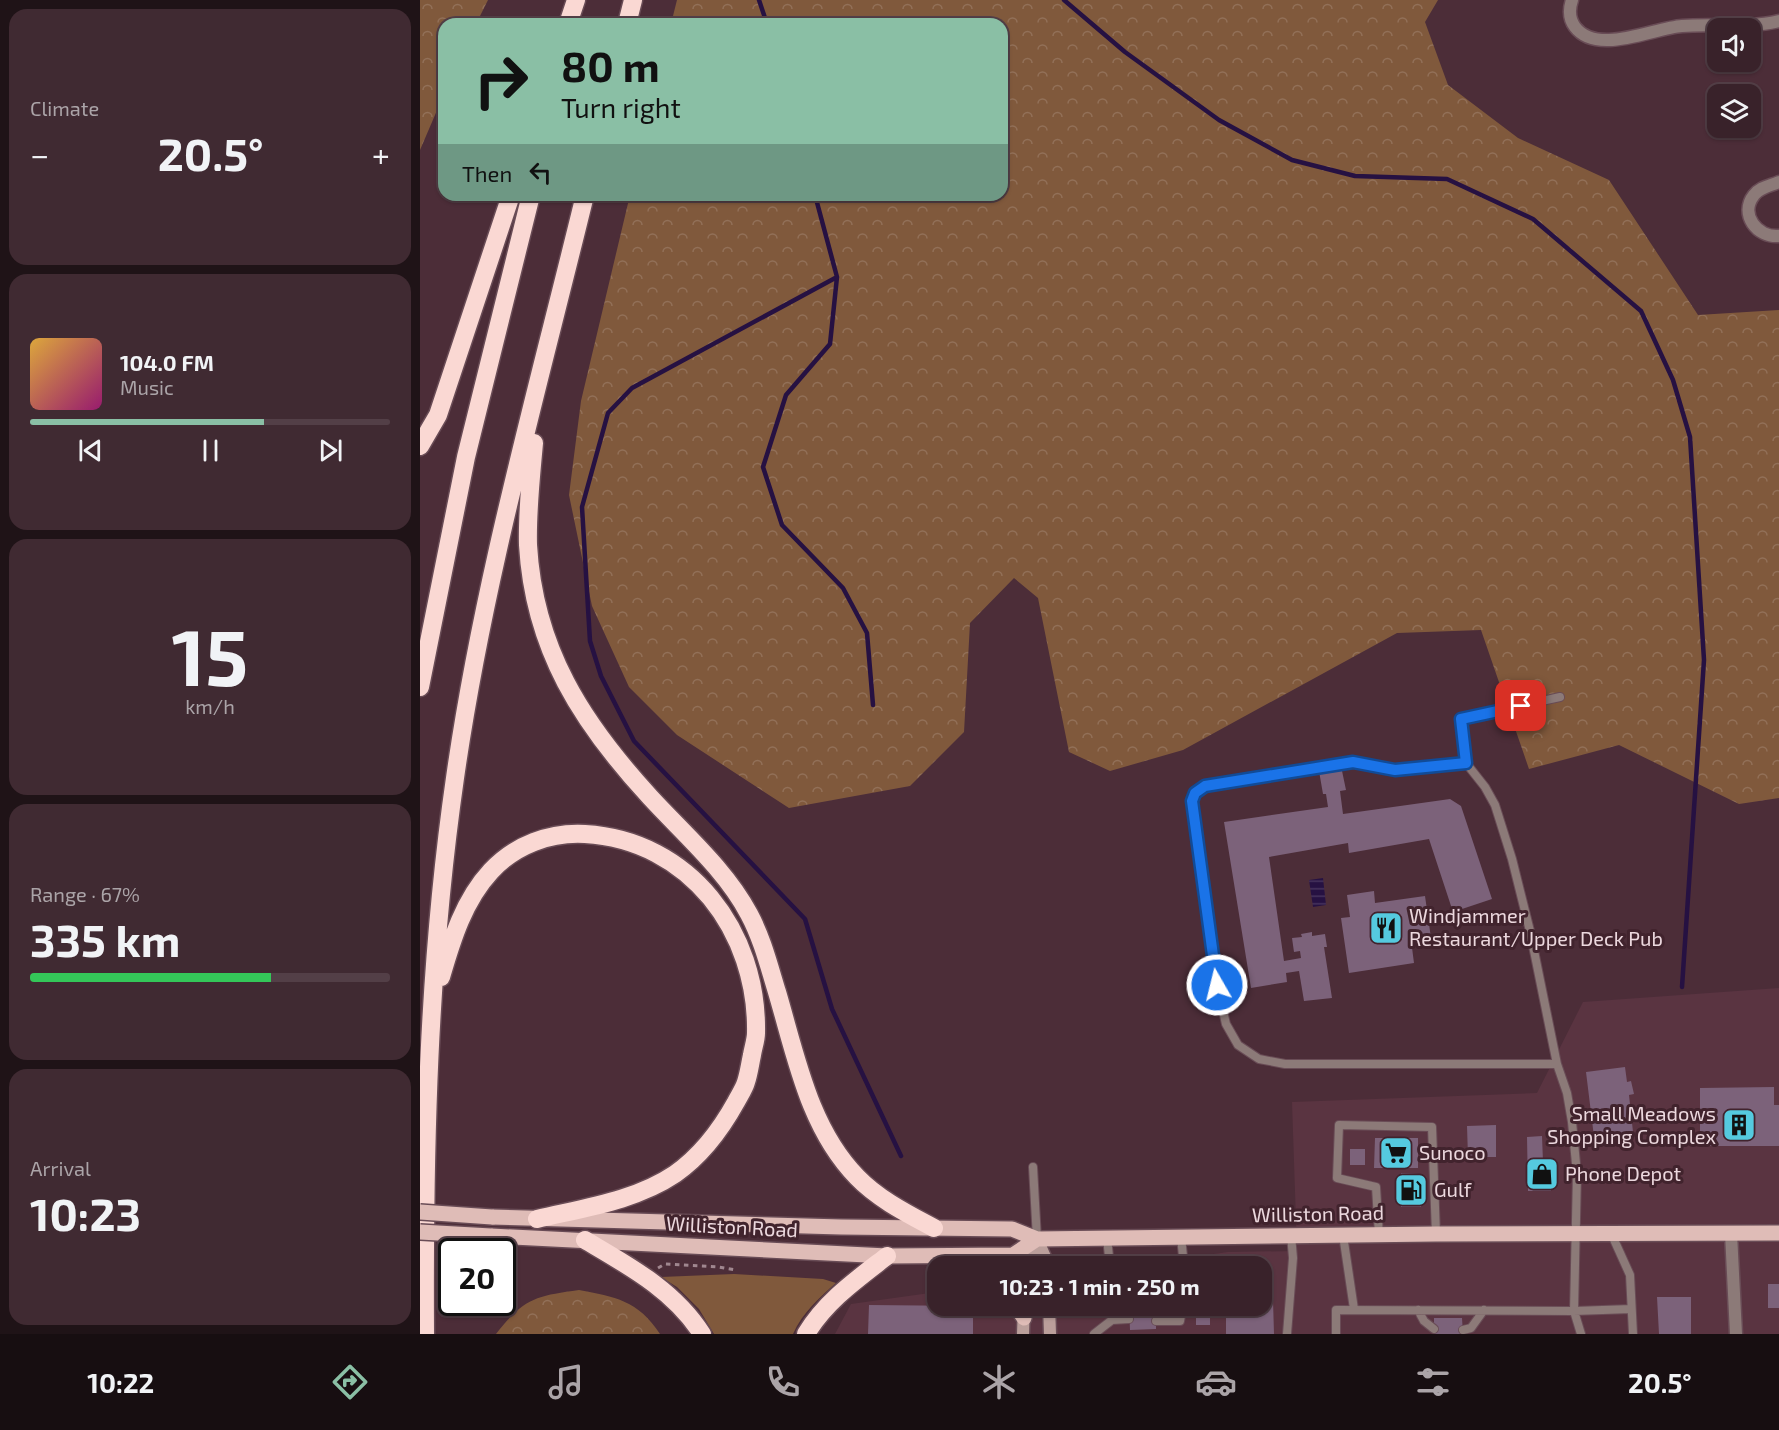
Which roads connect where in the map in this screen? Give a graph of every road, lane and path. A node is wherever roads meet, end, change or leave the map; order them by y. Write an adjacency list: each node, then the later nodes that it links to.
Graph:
1 (578, 0): 4 (highway); 5 (highway)
2 (633, 0): 6 (highway)
3 (1572, 0): 7 (street)
4 (570, 18)
5 (574, 18)
6 (628, 18)
7 (1779, 21)
8 (1779, 182): 12 (street)
9 (509, 201): 14 (highway)
10 (530, 201): 15 (highway)
11 (584, 201): 13 (highway)
12 (1779, 236)
13 (538, 389): 18 (highway); 23 (highway)
14 (420, 446)
15 (420, 687)
16 (1560, 697): 17 (lane)
17 (1466, 763): 19 (lane); 19 (lane)
18 (430, 1013): 22 (highway); 60 (highway)
19 (1557, 1064): 31 (lane)
20 (1034, 1167): 35 (lane)
21 (420, 1212): 22 (main road, Williston Road, bridge)
22 (537, 1219): 23 (main road, Williston Road)
23 (934, 1228): 35 (main road, Williston Road)
24 (420, 1232): 36 (main road, Williston Road, bridge)
25 (1611, 1233): 26 (main road, Williston Road); 31 (main road, Williston Road); 47 (lane)
26 (1731, 1233): 27 (main road, Williston Road); 70 (street)
27 (1779, 1233)
28 (1343, 1234): 29 (main road, Williston Road); 32 (main road, Williston Road); 46 (lane)
29 (1379, 1234): 30 (main road, Williston Road); 30 (lane)
30 (1436, 1234): 31 (main road, Williston Road)
31 (1575, 1234): 50 (lane)
32 (1291, 1235): 33 (main road, Williston Road); 66 (lane)
33 (1181, 1237): 34 (main road, Williston Road); 42 (lane)
34 (1107, 1238): 35 (main road, Williston Road); 41 (lane)
35 (1038, 1239): 38 (main road, Williston Road); 39 (main road); 40 (main road)
36 (585, 1240): 37 (main road, Williston Road); 61 (highway)
37 (887, 1256): 43 (main road, Williston Road); 62 (highway)
38 (983, 1256)
39 (1030, 1256)
40 (1045, 1256)
41 (1109, 1256)
42 (1183, 1256)
43 (927, 1257)
44 (736, 1270): 45 (path)
45 (655, 1272)
46 (1354, 1309): 48 (lane); 67 (lane)
47 (1631, 1309): 50 (lane); 69 (lane)
48 (1418, 1310): 49 (lane); 58 (lane)
49 (1484, 1310): 50 (lane); 59 (lane)
50 (1574, 1311): 68 (lane)
51 (1024, 1316): 63 (main road)
52 (1050, 1316): 64 (main road)
53 (1112, 1316): 56 (lane)
54 (1181, 1316): 57 (lane)
55 (1130, 1319): 56 (lane)
56 (1112, 1320): 65 (lane)
57 (1156, 1321)
58 (1434, 1329)
59 (1463, 1330)
60 (425, 1334)
61 (702, 1334)
62 (806, 1334)
63 (1023, 1334)
64 (1051, 1334)
65 (1094, 1334)
66 (1287, 1334)
67 (1336, 1334)
68 (1581, 1334)
69 (1633, 1334)
70 (1736, 1334)

